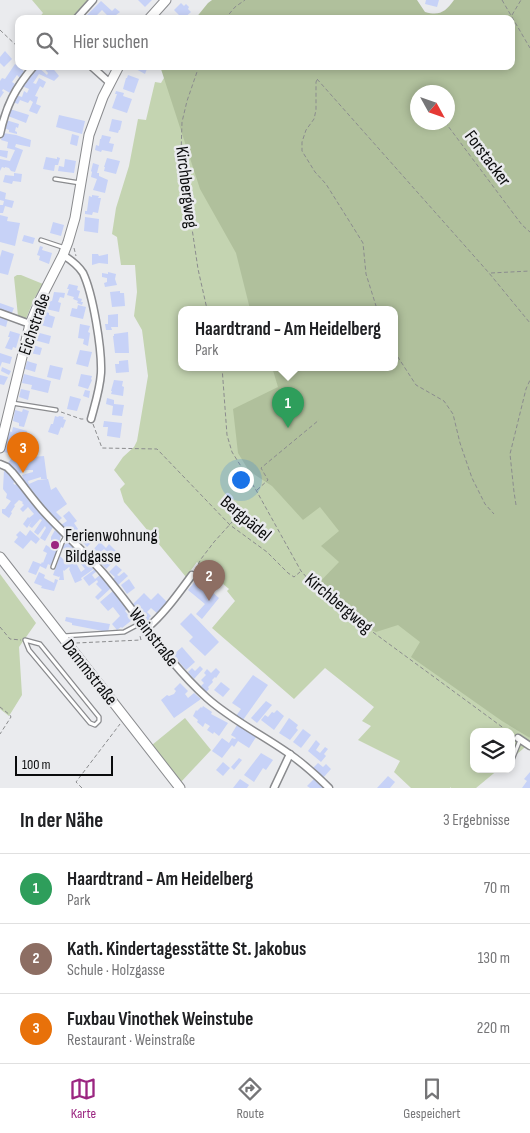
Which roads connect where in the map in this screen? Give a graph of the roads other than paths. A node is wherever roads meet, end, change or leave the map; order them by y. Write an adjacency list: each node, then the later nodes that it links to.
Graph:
1 (93, 0): 3 (street)
2 (166, 0): 4 (street)
3 (80, 15)
4 (153, 15)
5 (31, 70): 9 (street)
6 (95, 70): 8 (street)
7 (117, 70): 8 (street, Eichstraße)
8 (110, 83): 11 (street, Eichstraße)
9 (0, 134)
10 (55, 179): 11 (lane)
11 (80, 183): 13 (street, Eichstraße)
12 (41, 240): 13 (lane)
13 (64, 252): 15 (street, Eichstraße); 18 (street)
14 (0, 313): 15 (street)
15 (30, 324): 16 (street, Eichstraße)
16 (10, 403): 17 (lane); 19 (street, Eichstraße)
17 (56, 410)
18 (91, 419)
19 (0, 448)
20 (0, 464): 21 (street, Weinstraße)
21 (67, 535): 23 (lane); 25 (street, Weinstraße)
22 (0, 557): 28 (street, Dammstraße)
23 (53, 567)
24 (192, 575): 26 (street)
25 (142, 623): 26 (street, Weinstraße); 28 (lane)
26 (146, 629): 32 (street, Weinstraße)
27 (25, 640): 27 (lane)
28 (65, 640): 33 (street, Dammstraße)
29 (519, 739): 30 (street); 31 (lane)
30 (530, 746)
31 (515, 751)
32 (290, 754): 34 (street); 35 (street, Weinstraße)
33 (180, 788)
34 (274, 788)
35 (329, 788)

